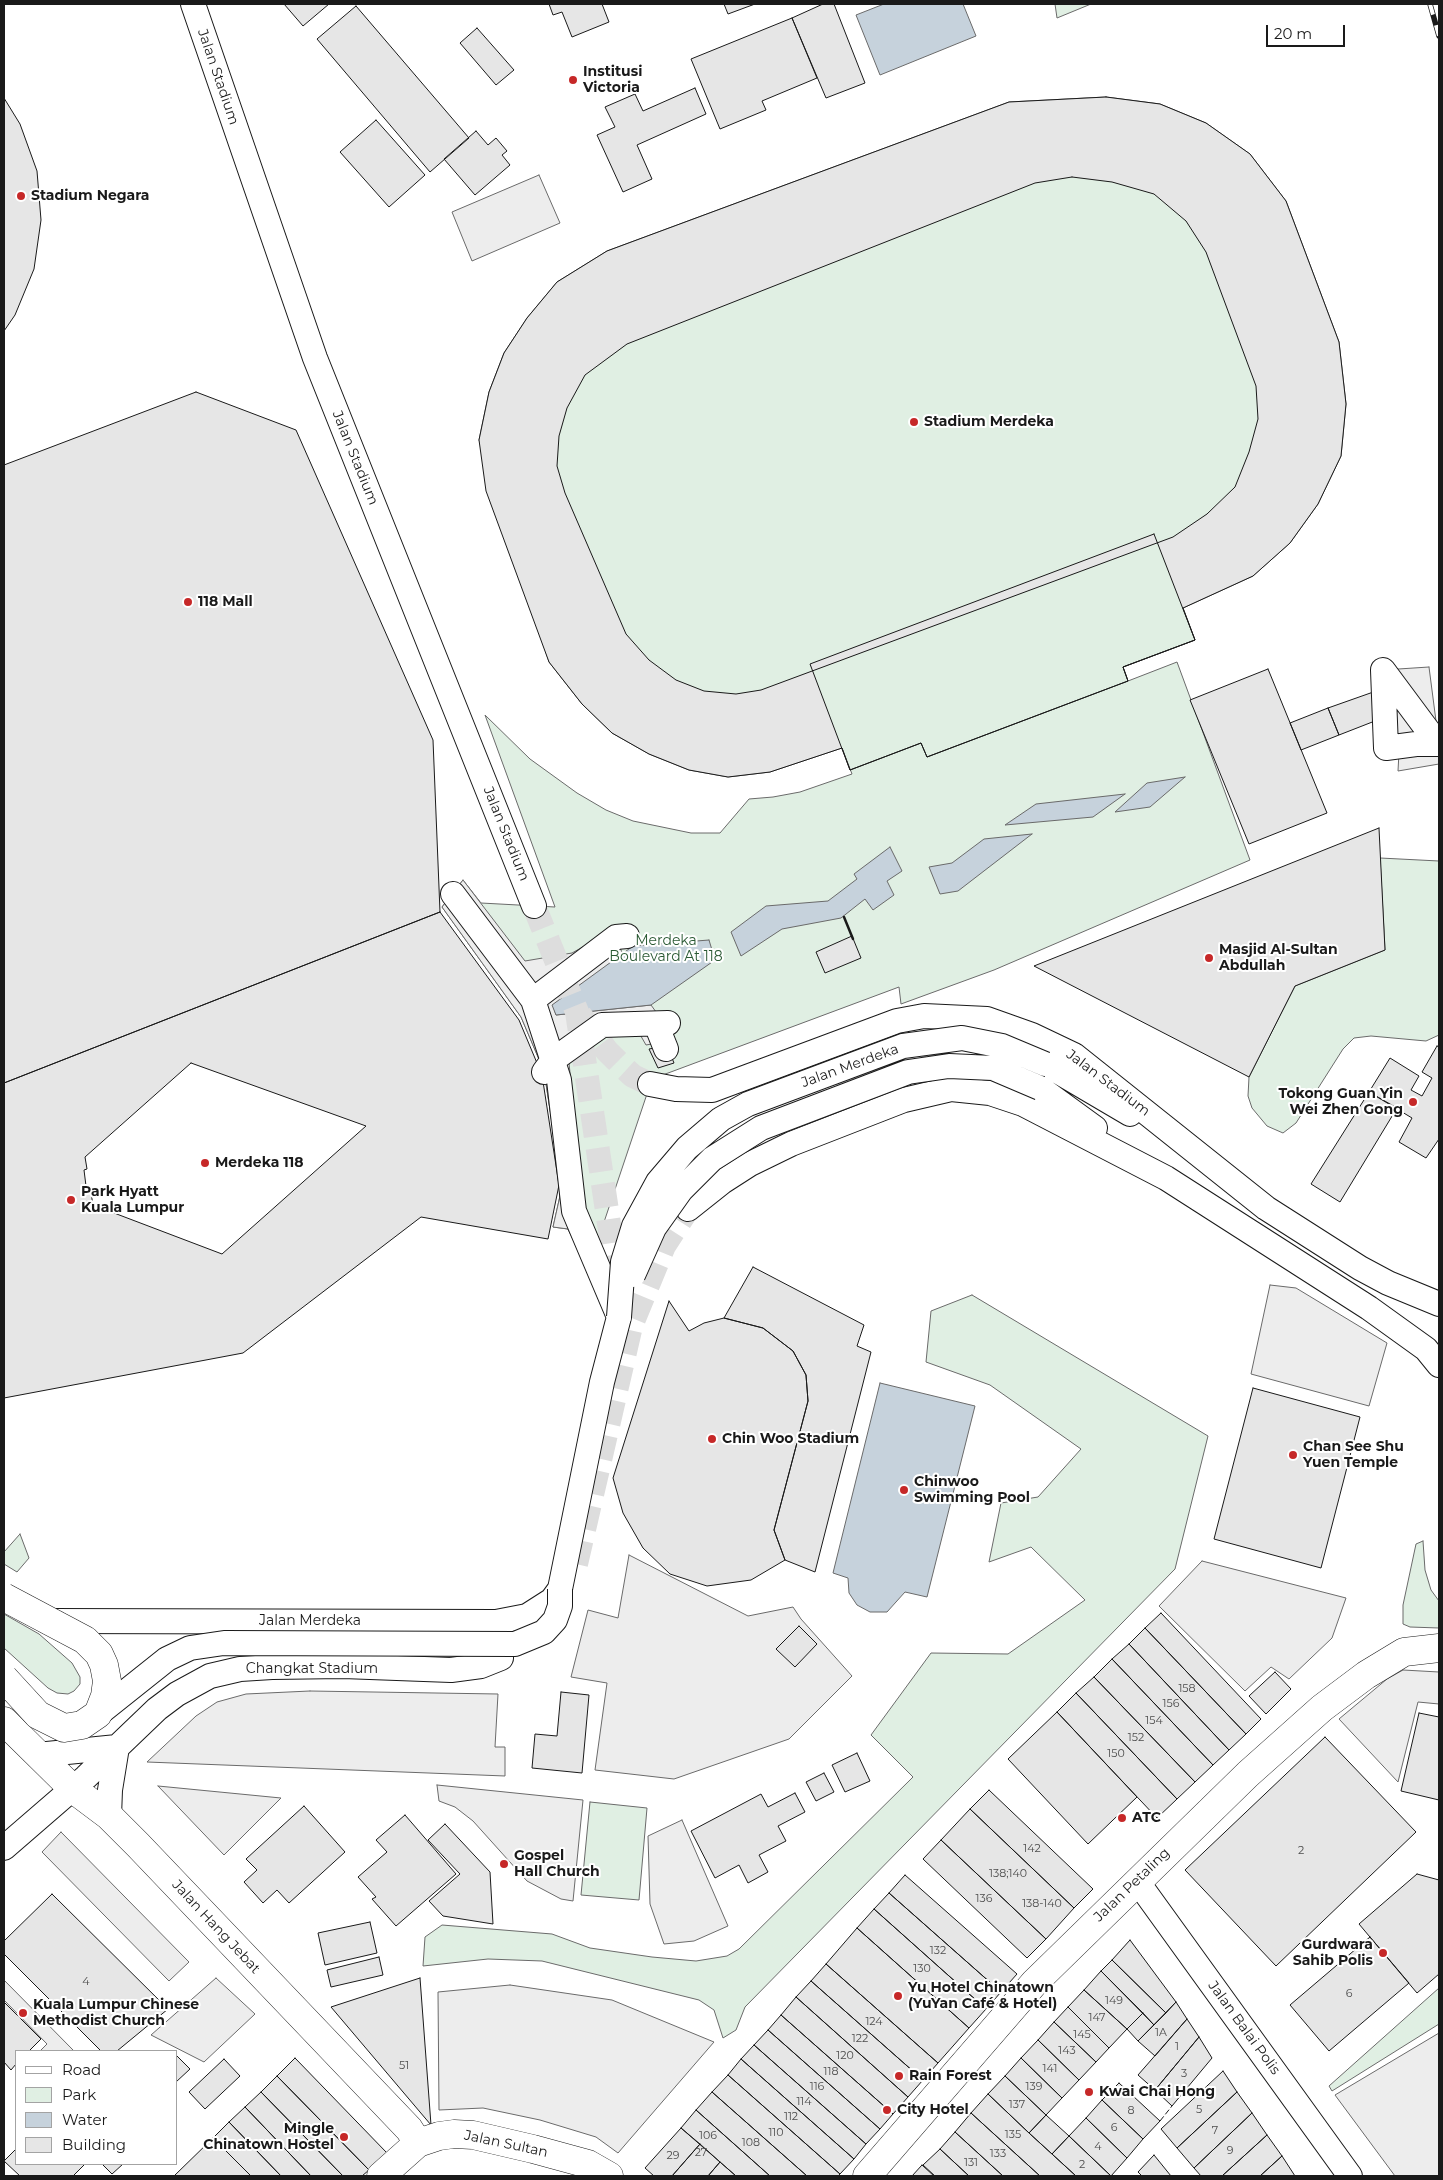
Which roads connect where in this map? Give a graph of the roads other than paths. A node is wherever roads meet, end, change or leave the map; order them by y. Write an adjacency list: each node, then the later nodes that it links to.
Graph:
1 (193, 4): 3 (street, Jalan Stadium)
2 (452, 894): 5 (street)
3 (534, 906)
4 (627, 936): 5 (street)
5 (533, 1000): 7 (street)
6 (666, 1049): 7 (street)
7 (548, 1067): 14 (street)
8 (650, 1084): 9 (street, Jalan Stadium)
9 (1190, 1149): 12 (street, Jalan Stadium); 14 (street, Jalan Merdeka, bridge)
10 (1166, 1178): 11 (street); 13 (street); 14 (street, Jalan Merdeka, bridge)
11 (688, 1209)
12 (1439, 1304)
13 (1370, 1308): 15 (street); 16 (street)
14 (619, 1317): 17 (street, Jalan Merdeka)
15 (1439, 1342)
16 (1439, 1364)
17 (560, 1590): 19 (street, Jalan Merdeka, bridge); 23 (street, Jalan Merdeka, bridge)
18 (4, 1597): 19 (street, Jalan Merdeka, bridge)
19 (48, 1621): 23 (street, Jalan Merdeka, bridge)
20 (1439, 1648): 30 (street, Jalan Petaling)
21 (501, 1658): 25 (street, Changkat Stadium)
22 (4, 1678): 23 (street, Jalan Merdeka, bridge)
23 (98, 1714)
24 (4, 1721): 26 (street, Jalan Hang Jebat)
25 (117, 1747): 26 (street); 27 (street, Changkat Stadium); 28 (street)
26 (37, 1755): 27 (street, Jalan Hang Jebat)
27 (73, 1789): 28 (street, Jalan Hang Jebat); 29 (street, Changkat Stadium)
28 (109, 1816): 31 (street, Jalan Hang Jebat)
29 (4, 1848)
30 (1137, 1881): 34 (street, Jalan Petaling); 35 (street, Jalan Balai Polis)
31 (418, 2144): 32 (street, Jalan Sultan); 33 (street, Jalan Sultan)
32 (381, 2176)
33 (609, 2176)
34 (867, 2176)
35 (1350, 2176)

